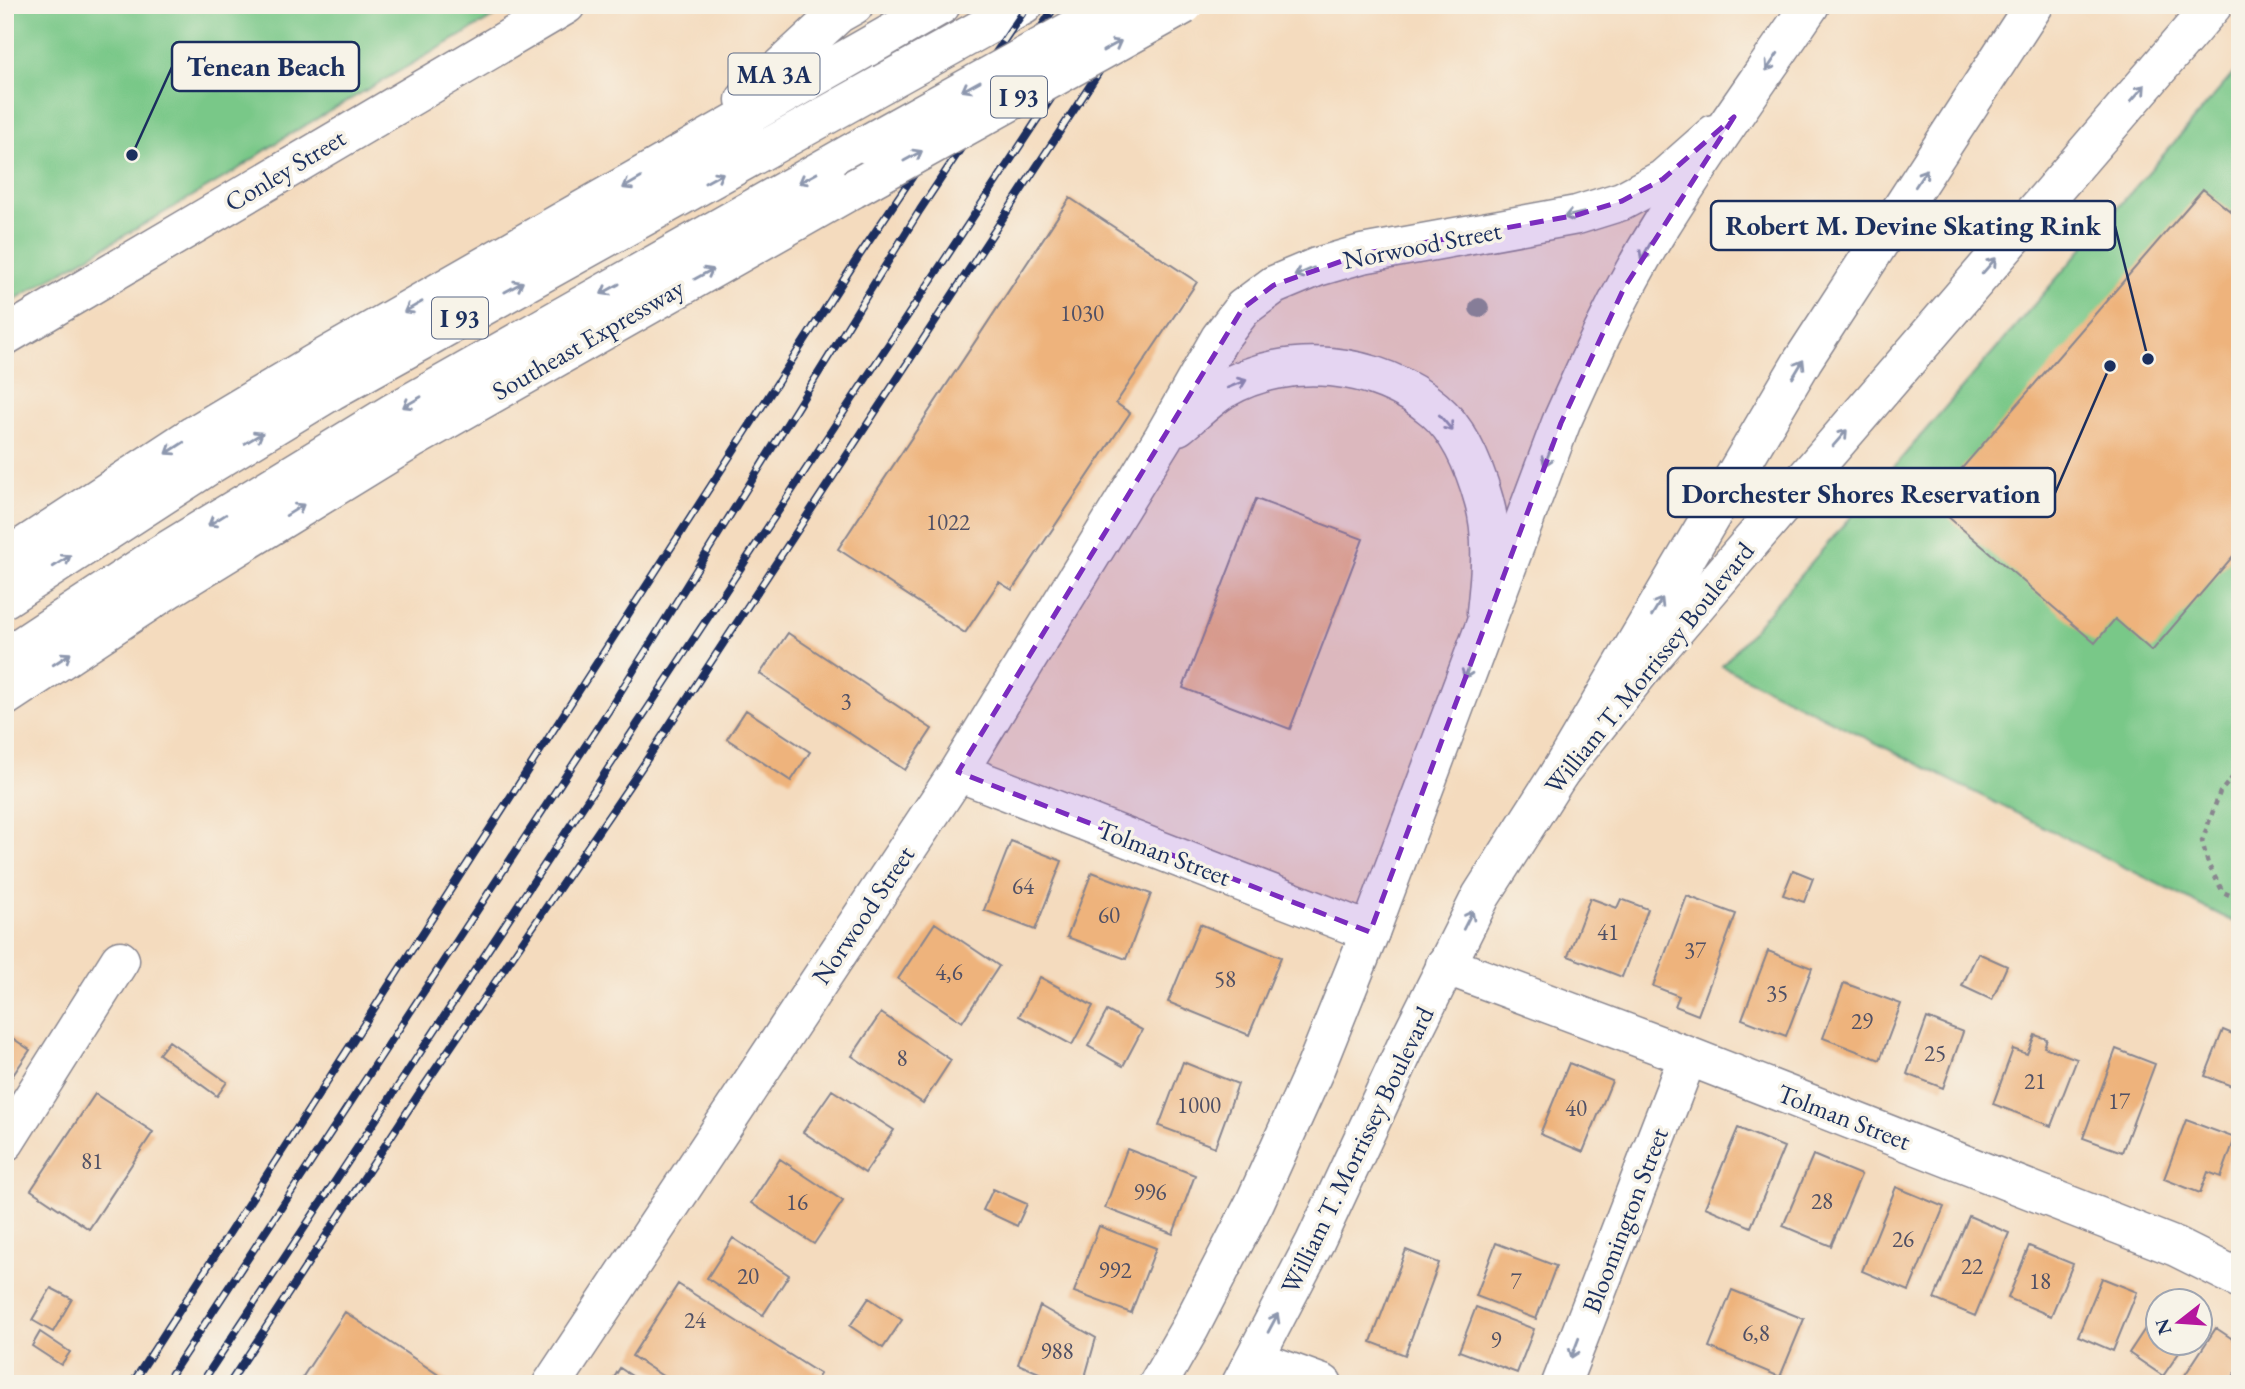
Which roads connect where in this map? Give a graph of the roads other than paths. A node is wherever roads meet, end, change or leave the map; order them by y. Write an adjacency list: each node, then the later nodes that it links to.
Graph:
1 (566, 5): 12 (main road, Conley Street)
2 (854, 5): 11 (main road, MA 3A)
3 (941, 5): 11 (main road, I 93)
4 (1024, 5): 15 (main road, I 93, one-way to 4)
5 (1116, 5): 17 (main road, I 93, one-way to 17, bridge)
6 (1184, 5): 18 (main road, Southeast Expressway / I 93, one-way to 6, bridge)
7 (1810, 5): 10 (main road, one-way to 10)
8 (2034, 5): 20 (main road, one-way to 8)
9 (2213, 5): 20 (main road, William T. Morrissey Boulevard, one-way to 9)
10 (1734, 117): 13 (main road, Norwood Street, one-way to 13); 16 (main road, one-way to 16)
11 (696, 146): 14 (main road, I 93, one-way to 14)
12 (5, 336)
13 (1163, 438): 16 (main road, Norwood Street, one-way to 16); 19 (main road, Norwood Street)
14 (5, 559)
15 (5, 598)
16 (1485, 623): 21 (main road, one-way to 21)
17 (5, 657)
18 (5, 696)
19 (958, 772): 21 (main road, Tolman Street); 28 (main road, Norwood Street)
20 (1560, 772): 23 (main road, William T. Morrissey Boulevard, one-way to 20)
21 (1370, 932): 29 (main road)
22 (120, 960): 25 (main road)
23 (1446, 965): 24 (main road, Tolman Street); 27 (main road, William T. Morrissey Boulevard, one-way to 23)
24 (1688, 1056): 26 (main road, Tolman Street); 31 (main road, Bloomington Street, one-way to 31)
25 (5, 1142)
26 (2240, 1279)
27 (1247, 1371): 30 (main road)
28 (552, 1384)
29 (1158, 1384)
30 (1323, 1384)
31 (1561, 1384)

